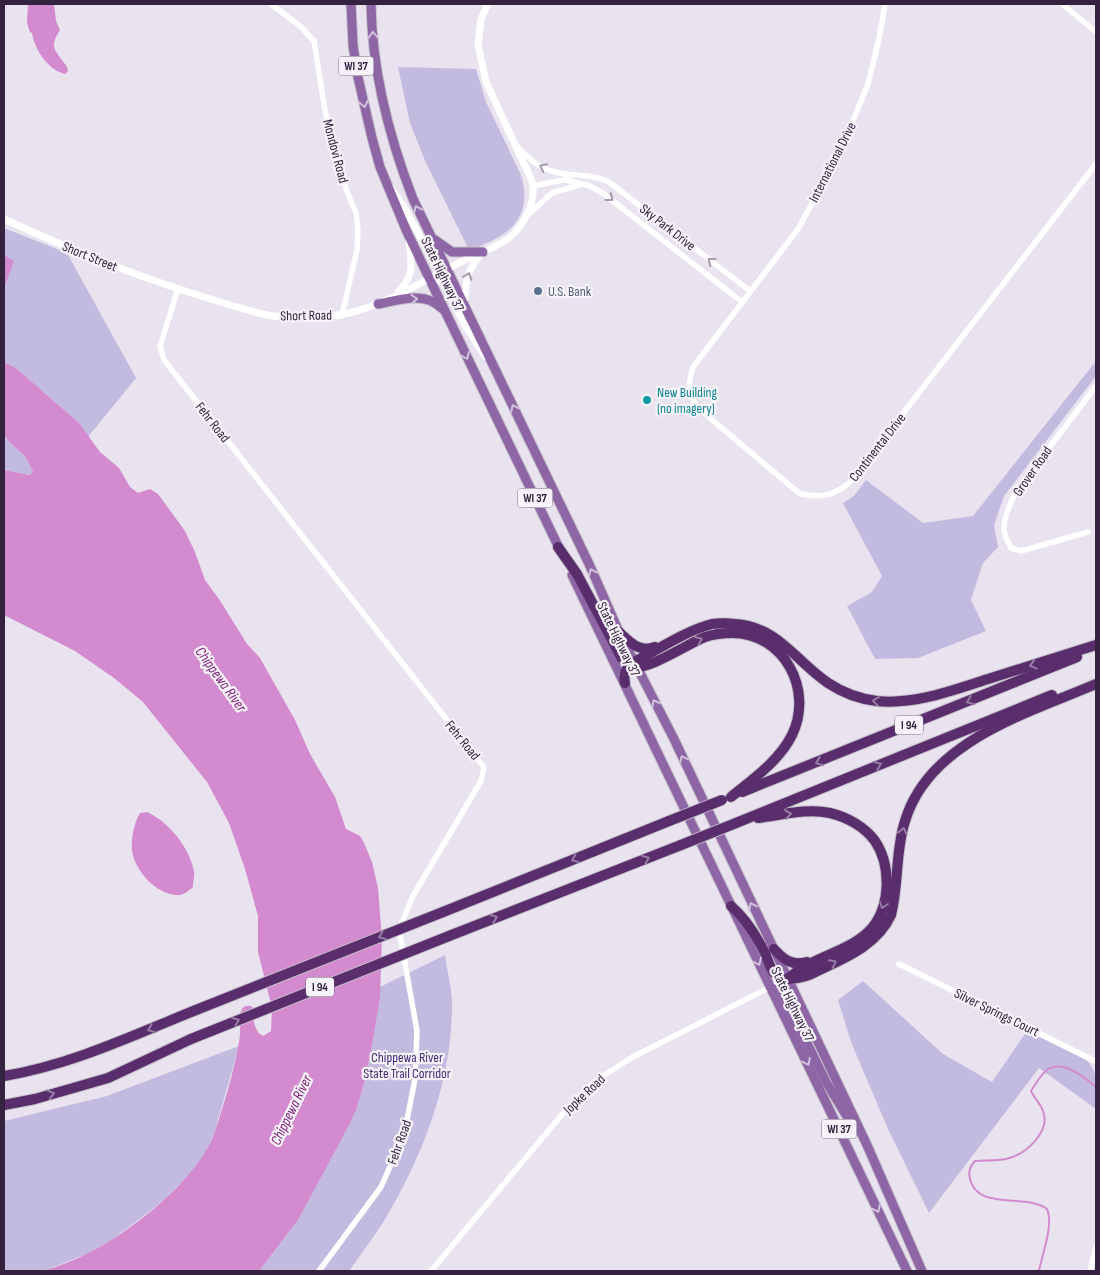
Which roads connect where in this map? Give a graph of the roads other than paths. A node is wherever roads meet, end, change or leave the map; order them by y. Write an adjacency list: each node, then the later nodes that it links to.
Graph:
1 (271, 4): 29 (street, Mondovi Road)
2 (351, 4): 12 (main road, State Highway 37 / WI 37, one-way to 12)
3 (372, 4): 18 (main road, State Highway 37 / WI 37, one-way to 3)
4 (488, 4): 8 (street)
5 (885, 4): 23 (street, International Drive)
6 (1062, 4): 7 (street)
7 (1096, 32)
8 (514, 142): 10 (street, Sky Park Drive, one-way to 8); 14 (street)
9 (1096, 164): 25 (street, Continental Drive)
10 (580, 175): 11 (street, Sky Park Drive); 23 (street, Sky Park Drive, one-way to 10)
11 (566, 180): 13 (street, Sky Park Drive); 14 (street, Sky Park Drive)
12 (387, 183): 17 (main road, State Highway 37 / WI 37); 20 (street)
13 (583, 184): 15 (street); 25 (street, Sky Park Drive, one-way to 25)
14 (533, 186): 15 (street)
15 (525, 218): 19 (street, Short Road)
16 (4, 219): 22 (street, Short Street)
17 (409, 236): 21 (main road, State Highway 37 / WI 37); 24 (street)
18 (431, 236): 19 (main road); 20 (main road, State Highway 37 / WI 37)
19 (483, 252): 20 (street, Short Road); 27 (street, one-way to 19)
20 (446, 268): 21 (street, Short Road); 27 (main road, State Highway 37 / WI 37)
21 (429, 278): 24 (street, Short Road); 28 (main road, State Highway 37 / WI 37); 30 (street)
22 (178, 289): 29 (street, Short Road); 55 (street, Fehr Road)
23 (750, 291): 25 (street, International Drive)
24 (393, 296): 26 (street, Short Road)
25 (742, 302)
26 (378, 304): 28 (main road, one-way to 28); 29 (street, Short Road)
27 (464, 304): 30 (main road, State Highway 37 / WI 37)
28 (446, 312): 33 (main road, State Highway 37 / WI 37, one-way to 33)
29 (342, 315)
30 (497, 374): 34 (main road, State Highway 37 / WI 37, one-way to 30)
31 (1096, 386): 32 (street, Grover Road)
32 (1088, 532)
33 (558, 547): 38 (highway); 40 (main road, State Highway 37 / WI 37)
34 (619, 632): 35 (highway); 38 (main road, State Highway 37 / WI 37)
35 (680, 638): 36 (highway, one-way to 35); 38 (highway)
36 (1096, 645)
37 (1096, 650): 42 (highway, I 94, one-way to 42)
38 (633, 665): 40 (highway); 42 (highway, one-way to 42); 45 (main road, State Highway 37 / WI 37, one-way to 38)
39 (1096, 678): 43 (highway, I 94, one-way to 39)
40 (625, 683): 44 (main road, State Highway 37 / WI 37)
41 (1096, 684): 48 (highway, one-way to 41)
42 (727, 798): 51 (highway, I 94, one-way to 51, bridge)
43 (738, 822): 46 (highway, one-way to 46); 52 (highway, I 94, one-way to 43, bridge)
44 (730, 906): 48 (highway); 49 (main road, State Highway 37 / WI 37, one-way to 49)
45 (774, 949): 46 (highway); 48 (main road, State Highway 37 / WI 37)
46 (832, 953): 48 (highway)
47 (899, 964): 50 (street, Silver Springs Court)
48 (788, 979): 49 (street, Jopke Road); 53 (main road, State Highway 37 / WI 37)
49 (769, 987): 53 (main road); 56 (street, Jopke Road); 57 (main road, State Highway 37 / WI 37, one-way to 57)
50 (1096, 1062)
51 (4, 1076)
52 (4, 1105)
53 (867, 1145): 58 (main road, State Highway 37 / WI 37)
54 (1096, 1248): 59 (street)
55 (319, 1271)
56 (431, 1271)
57 (907, 1271)
58 (922, 1271)
59 (1090, 1271)

